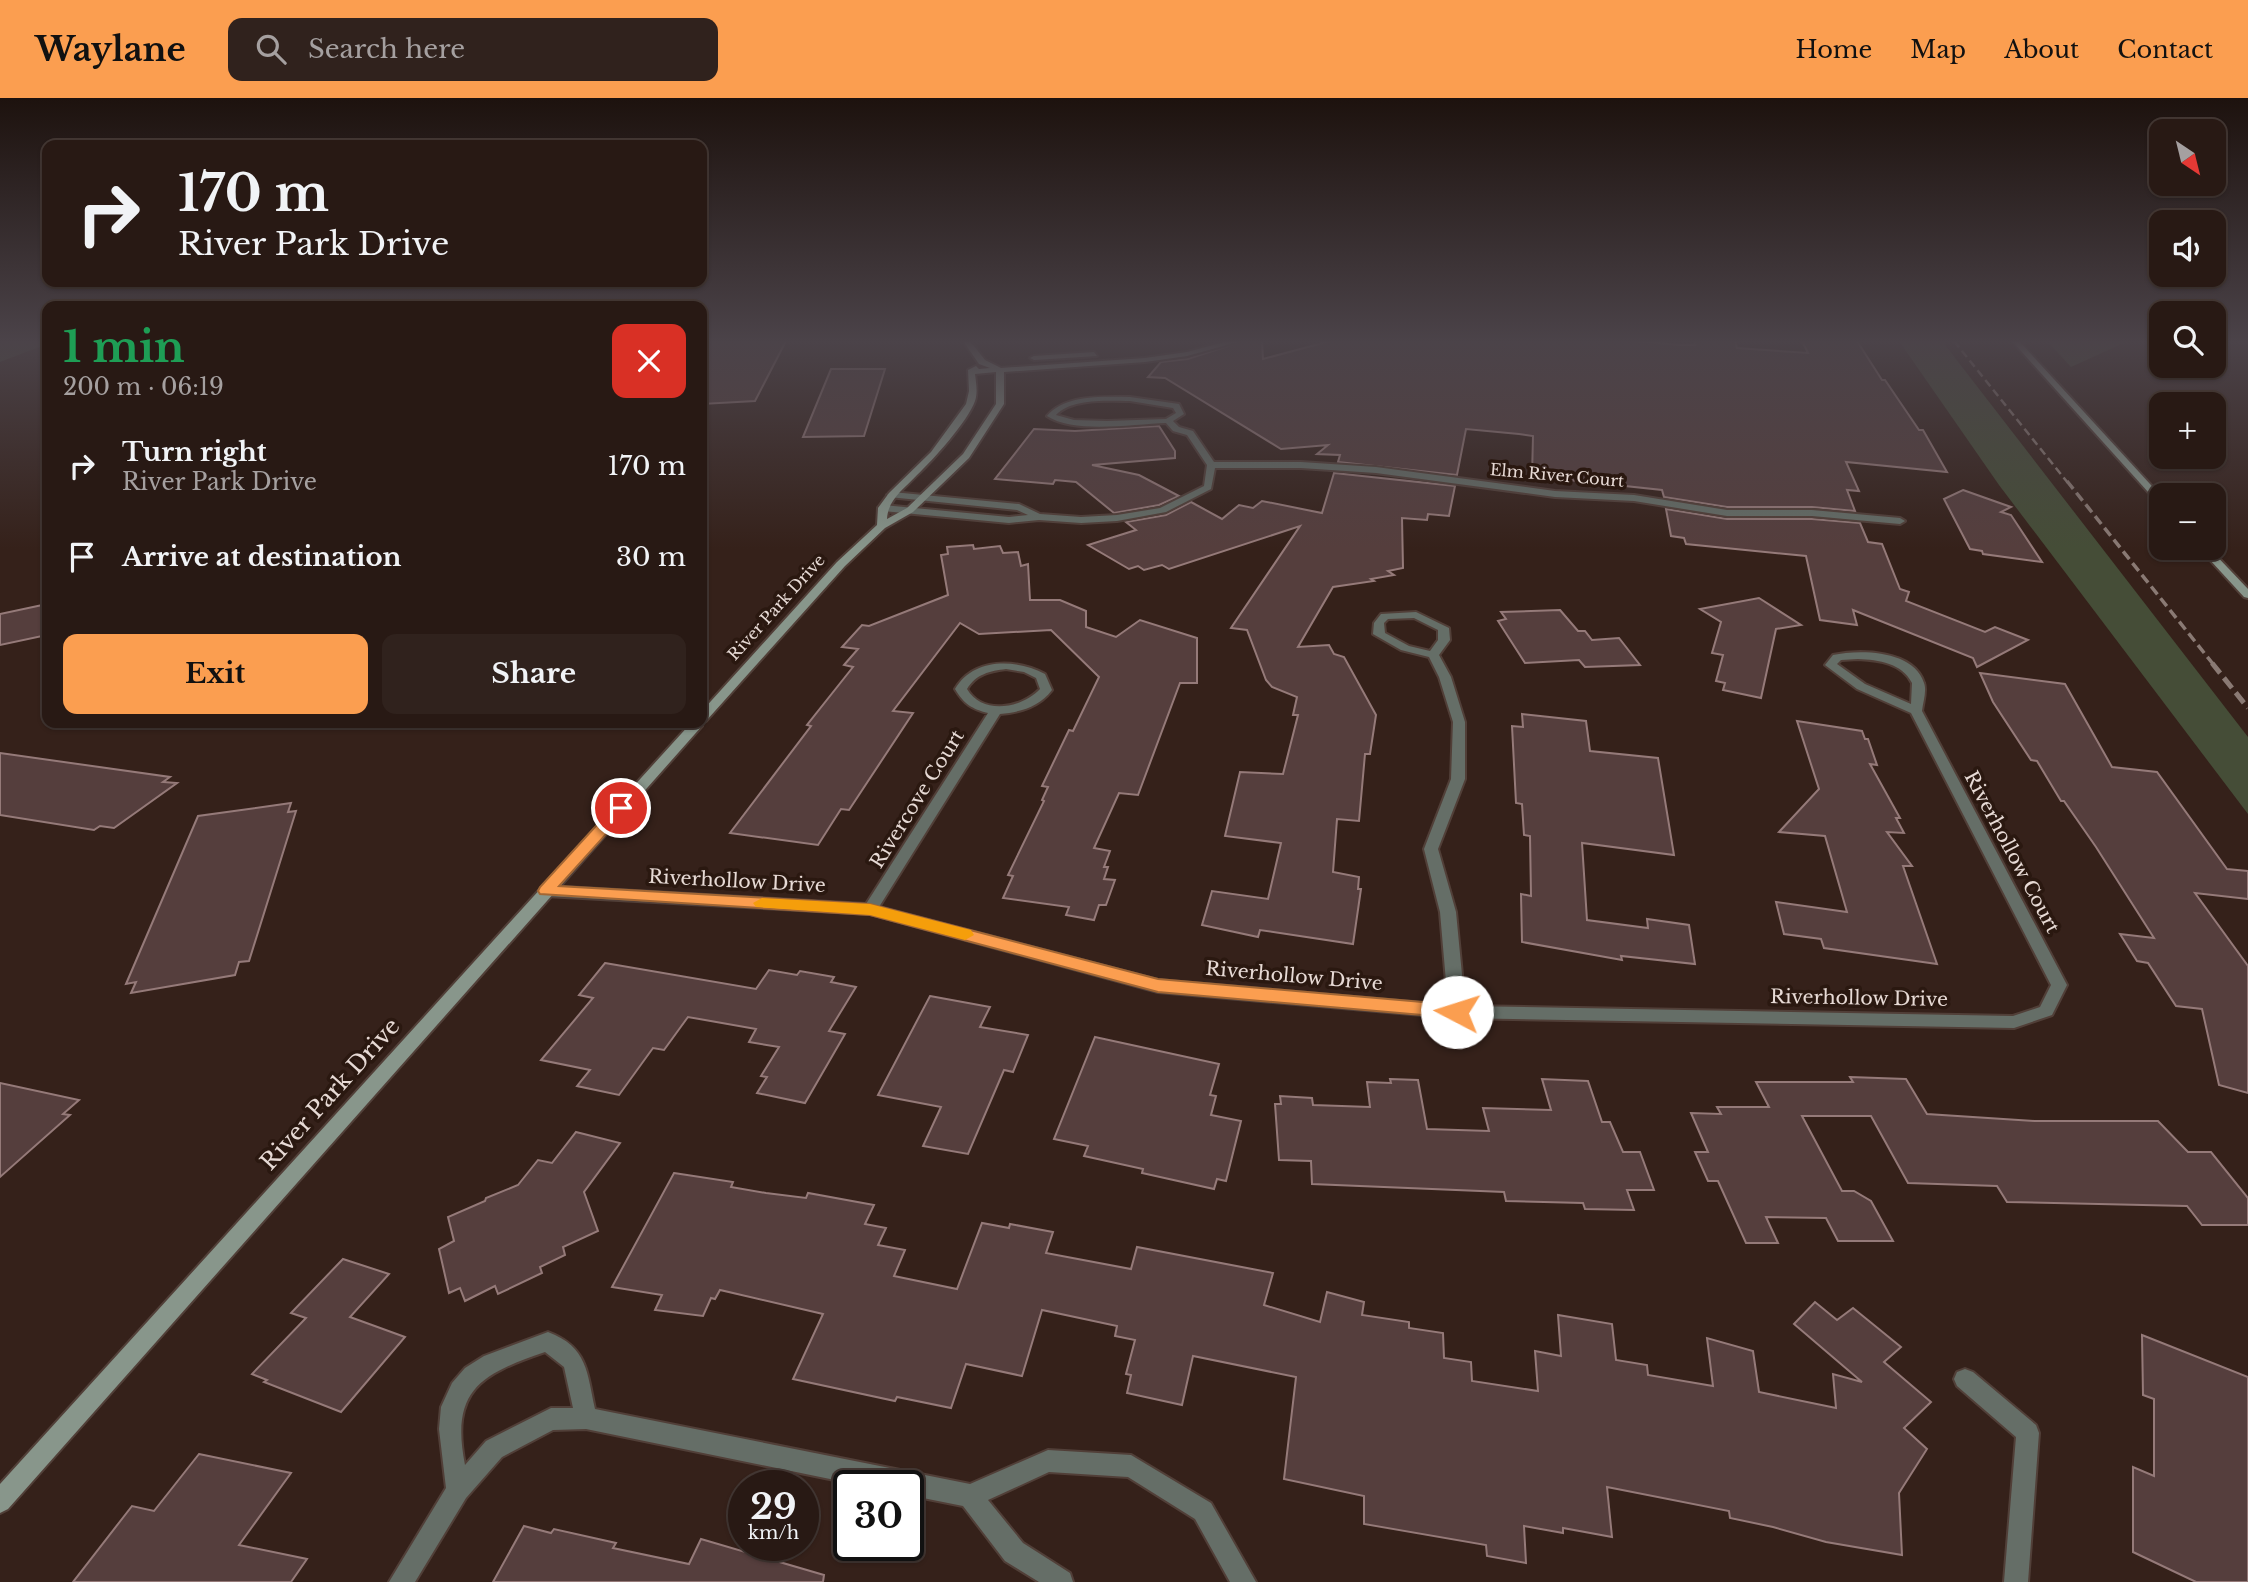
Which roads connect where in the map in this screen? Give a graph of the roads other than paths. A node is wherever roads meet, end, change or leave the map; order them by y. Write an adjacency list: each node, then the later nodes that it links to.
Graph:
1 (966, 410): 10 (street)
2 (996, 410): 11 (street, River Park Drive)
3 (1055, 410): 6 (street)
4 (1180, 410): 7 (street)
5 (2078, 410): 9 (street)
6 (1168, 421): 7 (street); 7 (street)
7 (1187, 422): 8 (street)
8 (1211, 465): 14 (street); 15 (street, Elm River Court)
9 (2149, 488)
10 (892, 495): 11 (street); 12 (street)
11 (924, 497): 13 (street, River Park Drive); 14 (street)
12 (883, 508): 13 (street); 16 (street)
13 (910, 510): 14 (street); 16 (street, River Park Drive)
14 (1039, 517)
15 (1900, 521)
16 (882, 526): 22 (street, River Park Drive)
17 (2215, 560): 18 (street)
18 (2248, 595)
19 (1433, 654): 19 (street); 27 (street)
20 (997, 709): 20 (street); 25 (street, Rivercove Court)
21 (1916, 711): 21 (street, Riverhollow Court); 26 (street, Riverhollow Court)
22 (707, 712)
23 (693, 728): 24 (street, River Park Drive)
24 (546, 891): 25 (street, Riverhollow Drive); 32 (street, River Park Drive)
25 (870, 909): 27 (street, Riverhollow Drive)
26 (2046, 1011): 27 (street, Riverhollow Drive)
27 (1457, 1012)
28 (1965, 1379): 36 (street)
29 (586, 1418): 30 (street); 30 (street); 31 (street)
30 (458, 1490): 33 (street)
31 (970, 1496): 34 (street); 35 (street)
32 (0, 1501)
33 (401, 1582)
34 (1061, 1582)
35 (1244, 1582)
36 (2016, 1582)

